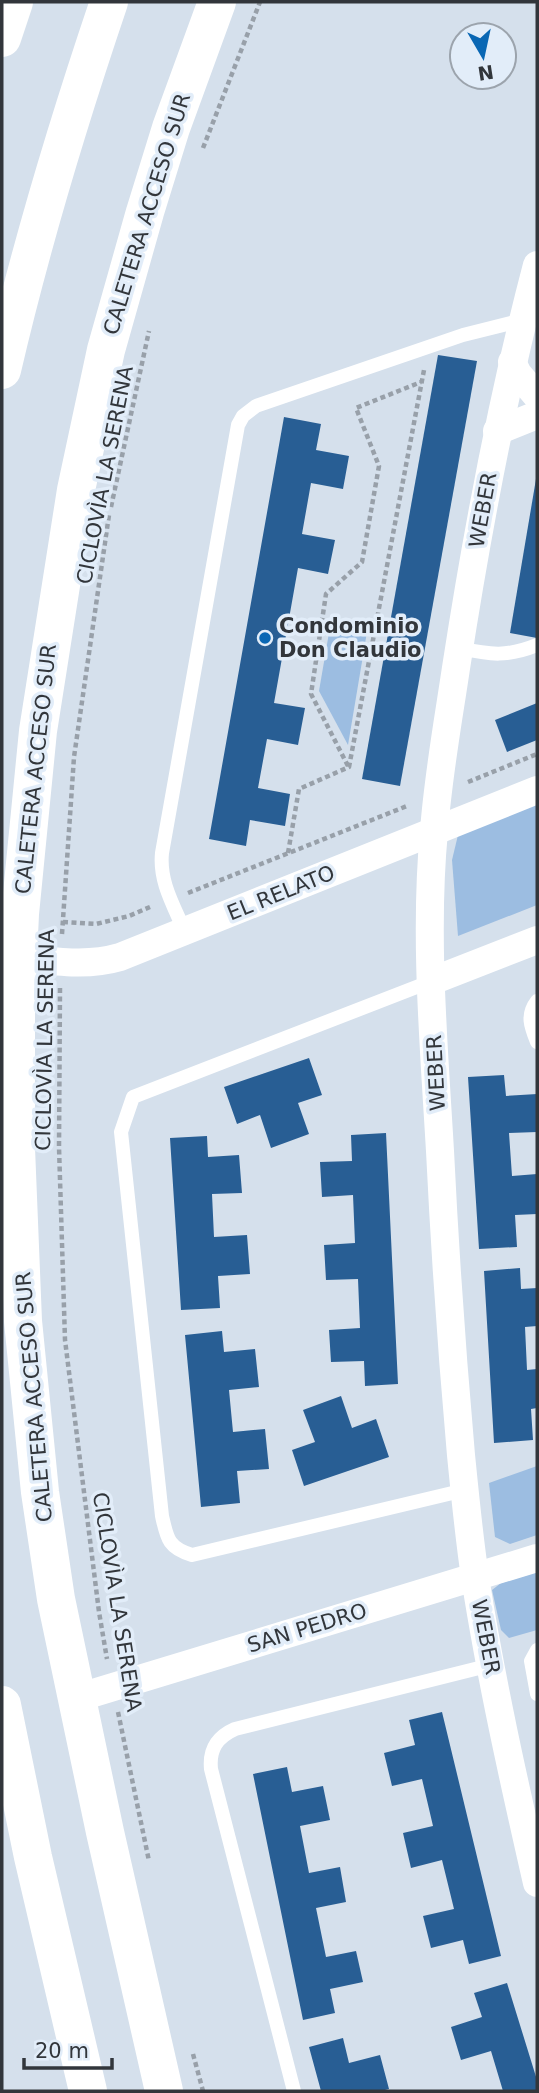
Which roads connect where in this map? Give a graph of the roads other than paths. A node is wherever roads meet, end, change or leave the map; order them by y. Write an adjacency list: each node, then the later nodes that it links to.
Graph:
1 (13, 2): 4 (main road)
2 (109, 2): 8 (main road)
3 (217, 2): 18 (main road, CALETERA ACCESO SUR)
4 (2, 38)
5 (537, 265): 6 (street, WEBER)
6 (523, 320): 7 (street, WEBER); 16 (lane)
7 (512, 362): 9 (street); 11 (street, WEBER)
8 (2, 370)
9 (537, 396)
10 (537, 415): 11 (street)
11 (497, 431): 13 (street, WEBER)
12 (537, 645): 13 (lane)
13 (460, 648): 15 (street, WEBER)
14 (537, 790): 15 (street, EL RELATO)
15 (433, 832): 16 (street, EL RELATO); 19 (street, WEBER)
16 (185, 932): 18 (street, EL RELATO)
17 (537, 940): 19 (street)
18 (18, 957): 27 (main road, CALETERA ACCESO SUR)
19 (432, 981): 22 (street, WEBER); 22 (lane)
20 (537, 1001): 21 (lane)
21 (537, 1042)
22 (465, 1490): 24 (street, WEBER)
23 (537, 1558): 24 (street, SAN PEDRO)
24 (475, 1576): 26 (street, WEBER); 27 (street, SAN PEDRO)
25 (537, 1650): 28 (lane)
26 (491, 1665): 30 (street, WEBER); 33 (lane)
27 (95, 1693): 32 (main road, CALETERA ACCESO SUR)
28 (537, 1694)
29 (2, 1704): 31 (main road)
30 (537, 1883)
31 (88, 2091)
32 (164, 2091)
33 (294, 2091)

